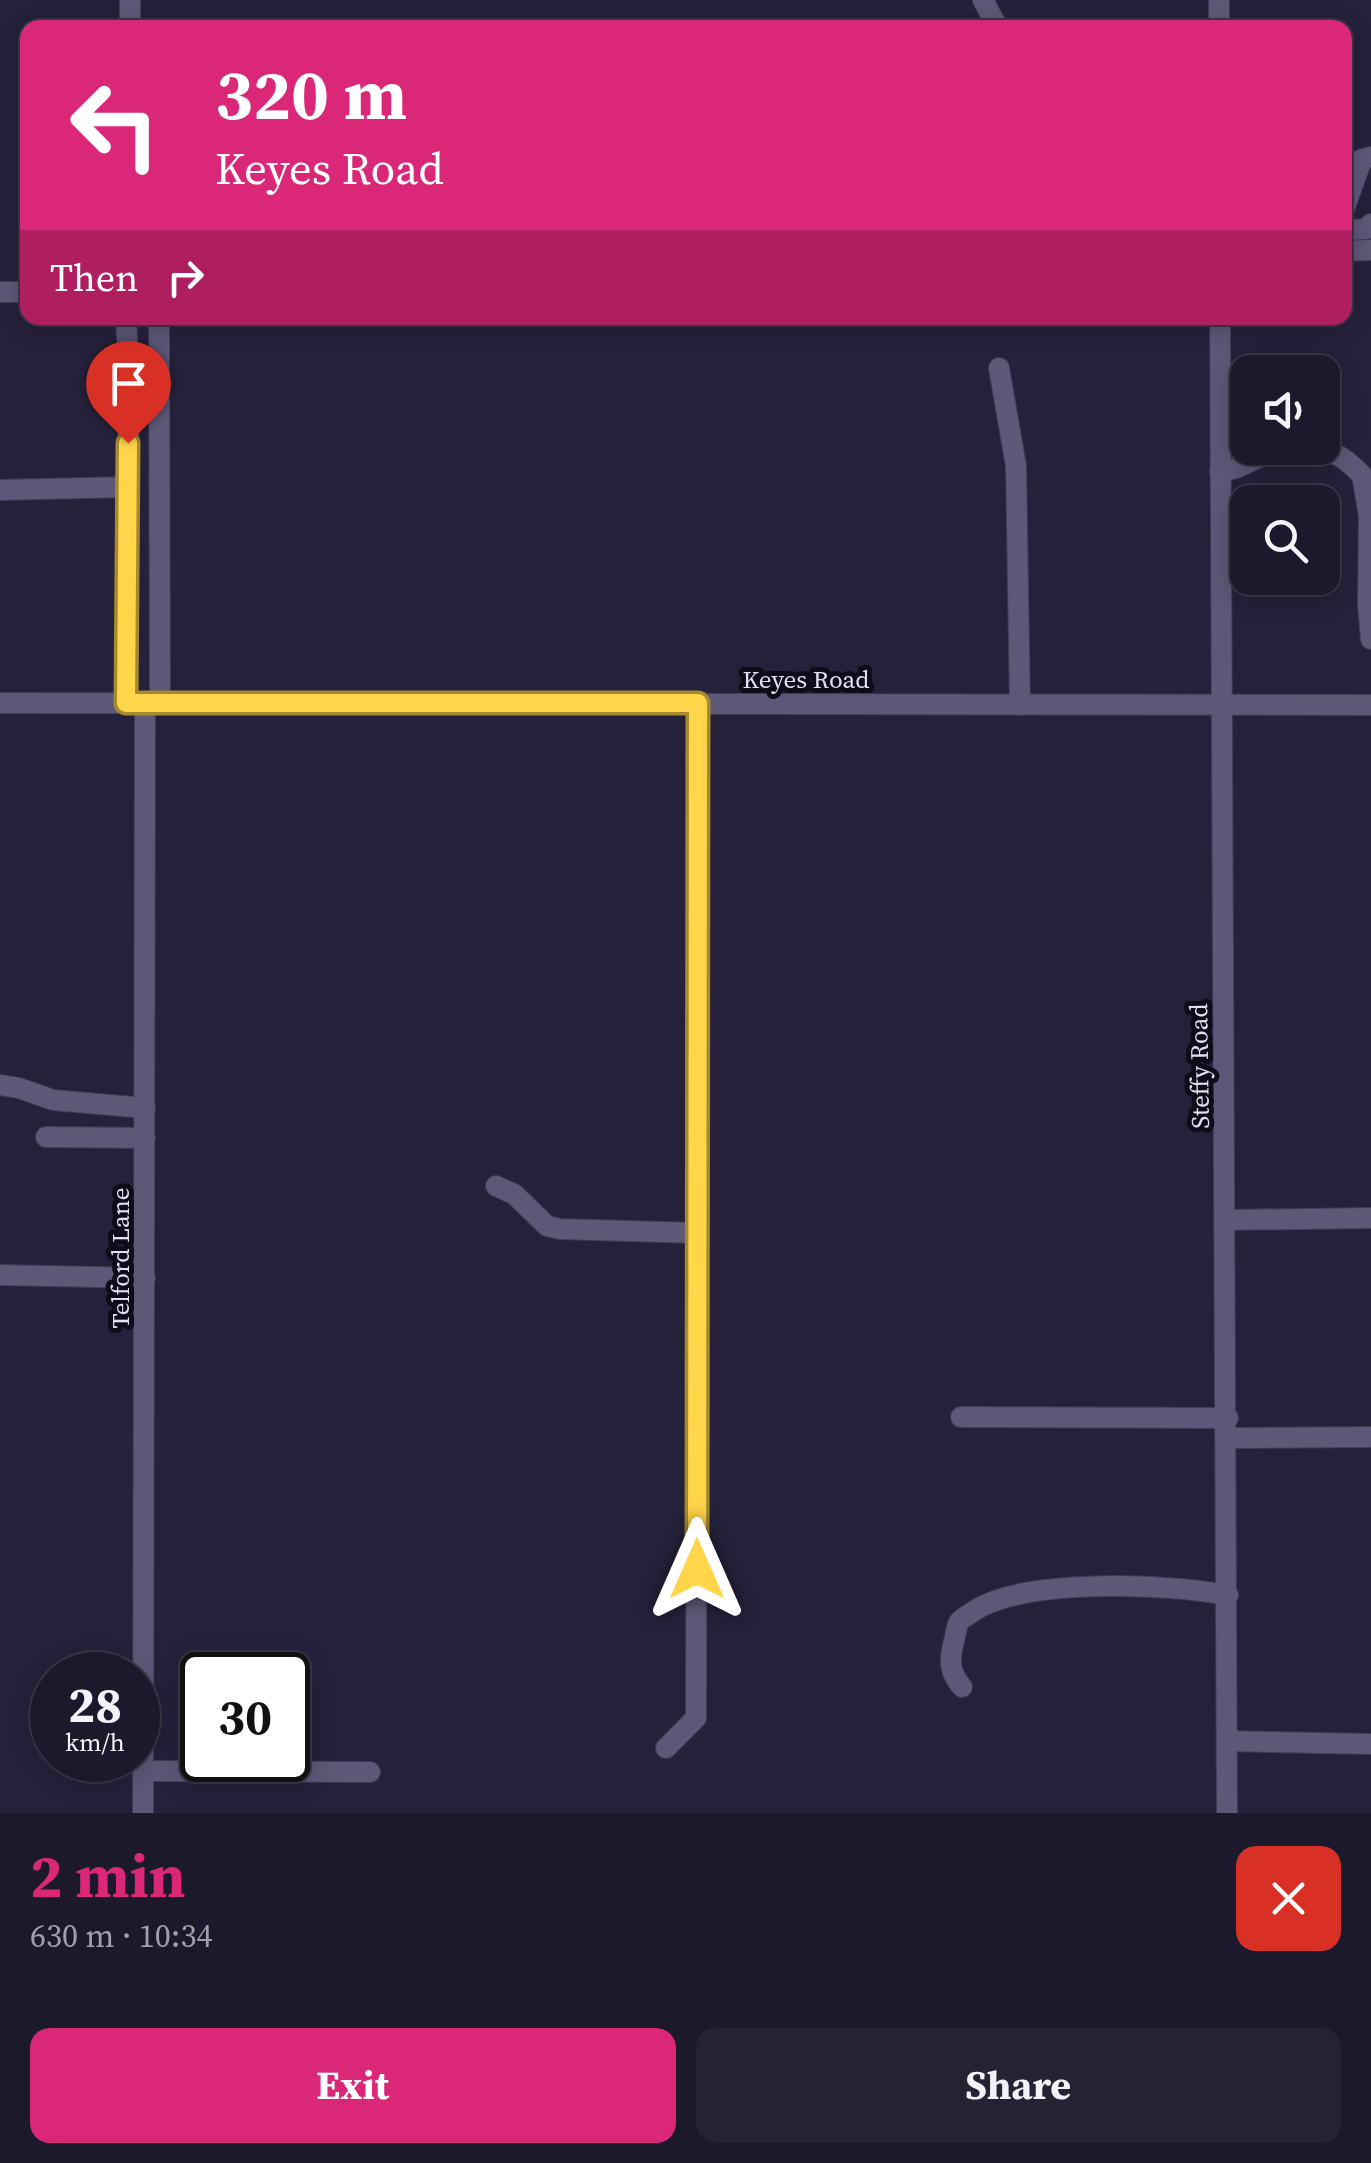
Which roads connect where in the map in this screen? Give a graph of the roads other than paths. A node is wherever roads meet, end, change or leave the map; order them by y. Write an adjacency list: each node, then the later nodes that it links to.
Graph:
1 (1371, 157): 2 (street)
2 (1352, 187)
3 (126, 325): 8 (street, Telford Lane)
4 (159, 325): 13 (street, Telford Lane)
5 (1220, 325): 7 (street, Steffy Road)
6 (999, 368): 14 (street)
7 (1220, 471): 10 (street); 15 (street, Steffy Road)
8 (128, 487): 9 (street); 13 (street, Telford Lane)
9 (0, 490)
10 (1371, 639)
11 (0, 703): 13 (street, Keyes Road)
12 (698, 703): 13 (street, Keyes Road); 14 (street, Keyes Road); 24 (street)
13 (144, 704): 18 (street, Telford Lane)
14 (1020, 704): 15 (street, Keyes Road)
15 (1220, 705): 16 (street, Keyes Road); 23 (street, Steffy Road)
16 (1371, 705)
17 (0, 1085): 18 (street)
18 (146, 1108): 20 (street, Telford Lane)
19 (46, 1137): 20 (street)
20 (146, 1138): 26 (street, Telford Lane)
21 (496, 1186): 24 (street)
22 (1371, 1218): 23 (street)
23 (1226, 1220): 28 (street, Steffy Road)
24 (697, 1233): 35 (street)
25 (0, 1275): 26 (street)
26 (145, 1278): 31 (street, Telford Lane)
27 (961, 1417): 28 (street)
28 (1228, 1428): 29 (street); 30 (street, Steffy Road)
29 (1371, 1437)
30 (1228, 1595): 32 (street); 33 (street, Steffy Road)
31 (143, 1652)
32 (962, 1687)
33 (1227, 1741): 34 (street); 40 (street, Steffy Road)
34 (1371, 1744)
35 (666, 1748)
36 (160, 1771): 37 (street)
37 (370, 1772)
38 (143, 1782): 39 (street, Telford Lane)
39 (143, 1813)
40 (1227, 1813)

